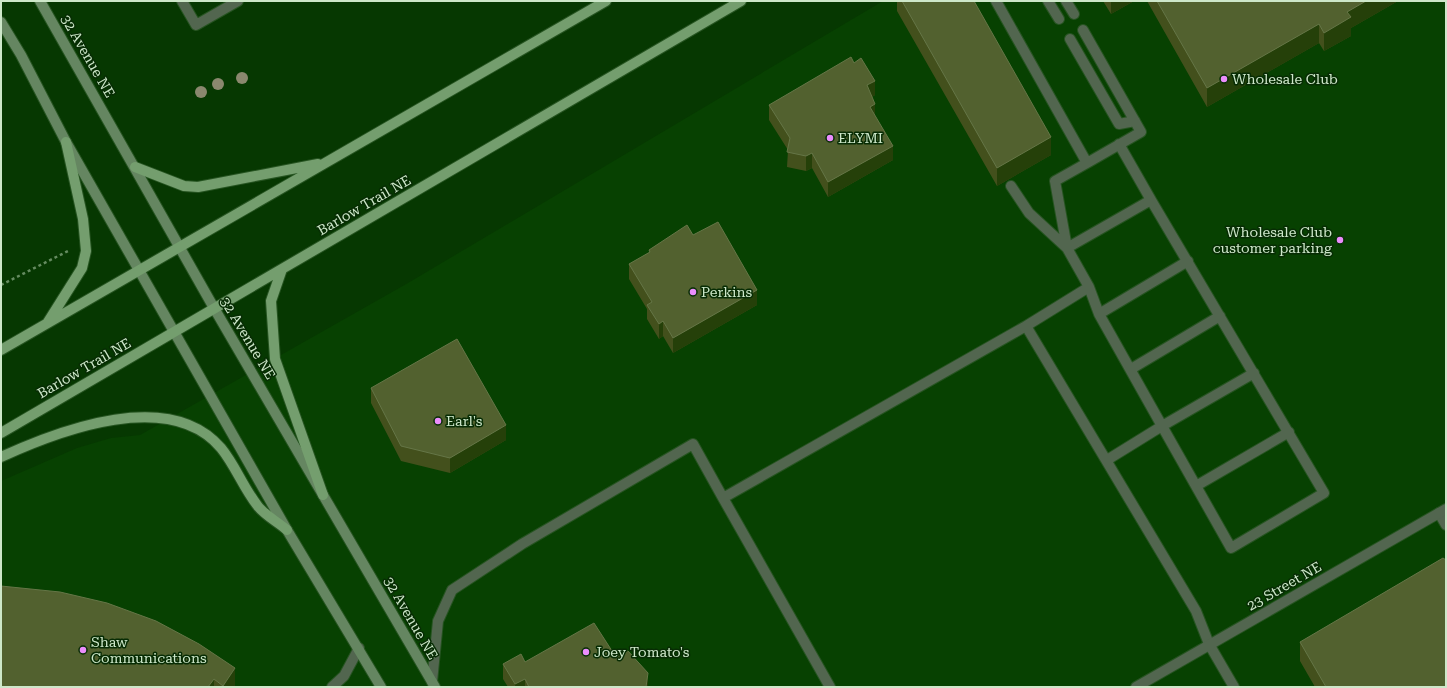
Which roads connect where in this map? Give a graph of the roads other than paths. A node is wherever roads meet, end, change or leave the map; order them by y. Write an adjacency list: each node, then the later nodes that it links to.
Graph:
1 (40, 1): 19 (main road, 32 Avenue NE)
2 (182, 1): 3 (street)
3 (238, 1)
4 (606, 1): 17 (main road)
5 (741, 1): 25 (main road, Barlow Trail NE)
6 (996, 1): 18 (street)
7 (1048, 1): 10 (street)
8 (1066, 1): 9 (street)
9 (1074, 14)
10 (1059, 19)
11 (1, 22): 15 (main road)
12 (1083, 30): 14 (street)
13 (1070, 39): 14 (street)
14 (1135, 121): 16 (street)
15 (66, 142): 26 (main road); 31 (main road)
16 (1119, 144): 18 (street); 21 (street)
17 (326, 163): 19 (main road); 22 (main road)
18 (1087, 163): 23 (street)
19 (135, 167): 22 (main road, 32 Avenue NE)
20 (1011, 186): 23 (street)
21 (1151, 200): 23 (street); 24 (street)
22 (180, 246): 26 (main road); 28 (main road, 32 Avenue NE)
23 (1067, 248): 27 (street)
24 (1188, 261): 29 (street); 30 (street)
25 (282, 269): 28 (main road, Barlow Trail NE); 43 (main road)
26 (139, 270): 31 (main road); 33 (main road)
27 (1089, 287): 29 (street); 32 (street)
28 (214, 308): 33 (main road, Barlow Trail NE); 43 (main road, 32 Avenue NE)
29 (1099, 314): 35 (street)
30 (1220, 316): 35 (street); 36 (street)
31 (48, 323): 34 (main road)
32 (1026, 326): 41 (street); 44 (street)
33 (174, 332): 38 (main road, Barlow Trail NE); 47 (main road)
34 (1, 350)
35 (1131, 369): 37 (street)
36 (1254, 373): 37 (street); 39 (street)
37 (1162, 426): 41 (street); 42 (street)
38 (1, 432)
39 (1289, 432): 42 (street); 42 (street)
40 (1, 457): 47 (main road)
41 (1107, 460): 48 (street)
42 (1196, 486)
43 (323, 495): 50 (main road, 32 Avenue NE)
44 (723, 498): 50 (street); 53 (street)
45 (1443, 511): 46 (street); 48 (street, 23 Street NE)
46 (1446, 525)
47 (287, 530): 49 (main road)
48 (1210, 644): 54 (street, 23 Street NE); 55 (street)
49 (359, 648): 51 (street); 52 (main road)
50 (434, 684)
51 (332, 687)
52 (381, 687)
53 (830, 687)
54 (1136, 687)
55 (1234, 687)

